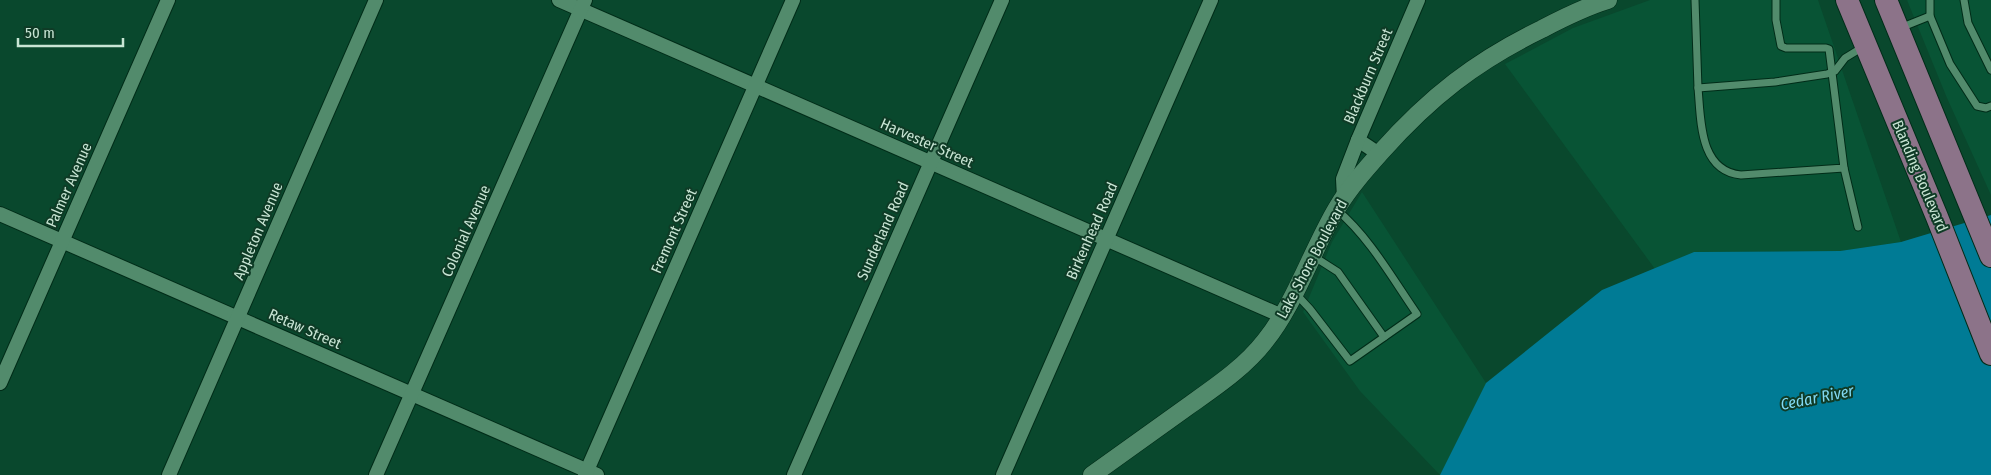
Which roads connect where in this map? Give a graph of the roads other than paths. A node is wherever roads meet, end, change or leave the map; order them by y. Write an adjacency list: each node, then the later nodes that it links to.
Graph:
1 (168, 0): 32 (street, Palmer Avenue)
2 (376, 0): 37 (street, Appleton Avenue)
3 (560, 0): 15 (street, Harvester Street)
4 (793, 0): 21 (street, Fremont Street)
5 (1002, 0): 26 (street, Sunderland Road)
6 (1211, 0): 31 (street, Birkenhead Road)
7 (1418, 0): 24 (street, Blackburn Street)
8 (1695, 0): 22 (lane)
9 (1776, 0): 20 (lane)
10 (1847, 0): 18 (main road, Blanding Boulevard)
11 (1886, 0): 17 (main road)
12 (1930, 0): 16 (lane)
13 (1964, 0): 19 (lane)
14 (1599, 1): 25 (street, Lake Shore Boulevard)
15 (583, 5): 21 (street, Harvester Street); 41 (street, Colonial Avenue)
16 (1930, 16): 17 (lane); 23 (lane)
17 (1898, 29): 34 (main road)
18 (1866, 46): 20 (lane); 39 (main road, Blanding Boulevard)
19 (1991, 70)
20 (1832, 72): 22 (lane); 27 (lane)
21 (755, 86): 26 (street, Harvester Street); 42 (street, Fremont Street)
22 (1698, 88): 27 (lane)
23 (1991, 106)
24 (1358, 140): 25 (street, Blackburn Street); 28 (street)
25 (1380, 154): 28 (street, Lake Shore Boulevard)
26 (931, 162): 31 (street, Harvester Street); 45 (street, Sunderland Road)
27 (1844, 168): 30 (lane)
28 (1340, 204): 33 (street, Lake Shore Boulevard); 38 (lane)
29 (0, 214): 32 (street, Retaw Street)
30 (1858, 227)
31 (1106, 239): 36 (street, Harvester Street); 46 (street, Birkenhead Road)
32 (62, 241): 37 (street, Retaw Street); 40 (street, Palmer Avenue)
33 (1312, 256): 35 (street, Lake Shore Boulevard); 38 (lane)
34 (1991, 256)
35 (1294, 292): 36 (street, Lake Shore Boulevard); 38 (lane)
36 (1282, 316): 47 (street, Lake Shore Boulevard)
37 (238, 318): 41 (street, Retaw Street); 43 (street, Appleton Avenue)
38 (1384, 337)
39 (1991, 354)
40 (0, 382)
41 (412, 394): 42 (street, Retaw Street); 44 (street, Colonial Avenue)
42 (590, 474)
43 (169, 475)
44 (376, 475)
45 (794, 475)
46 (1003, 475)
47 (1092, 475)

